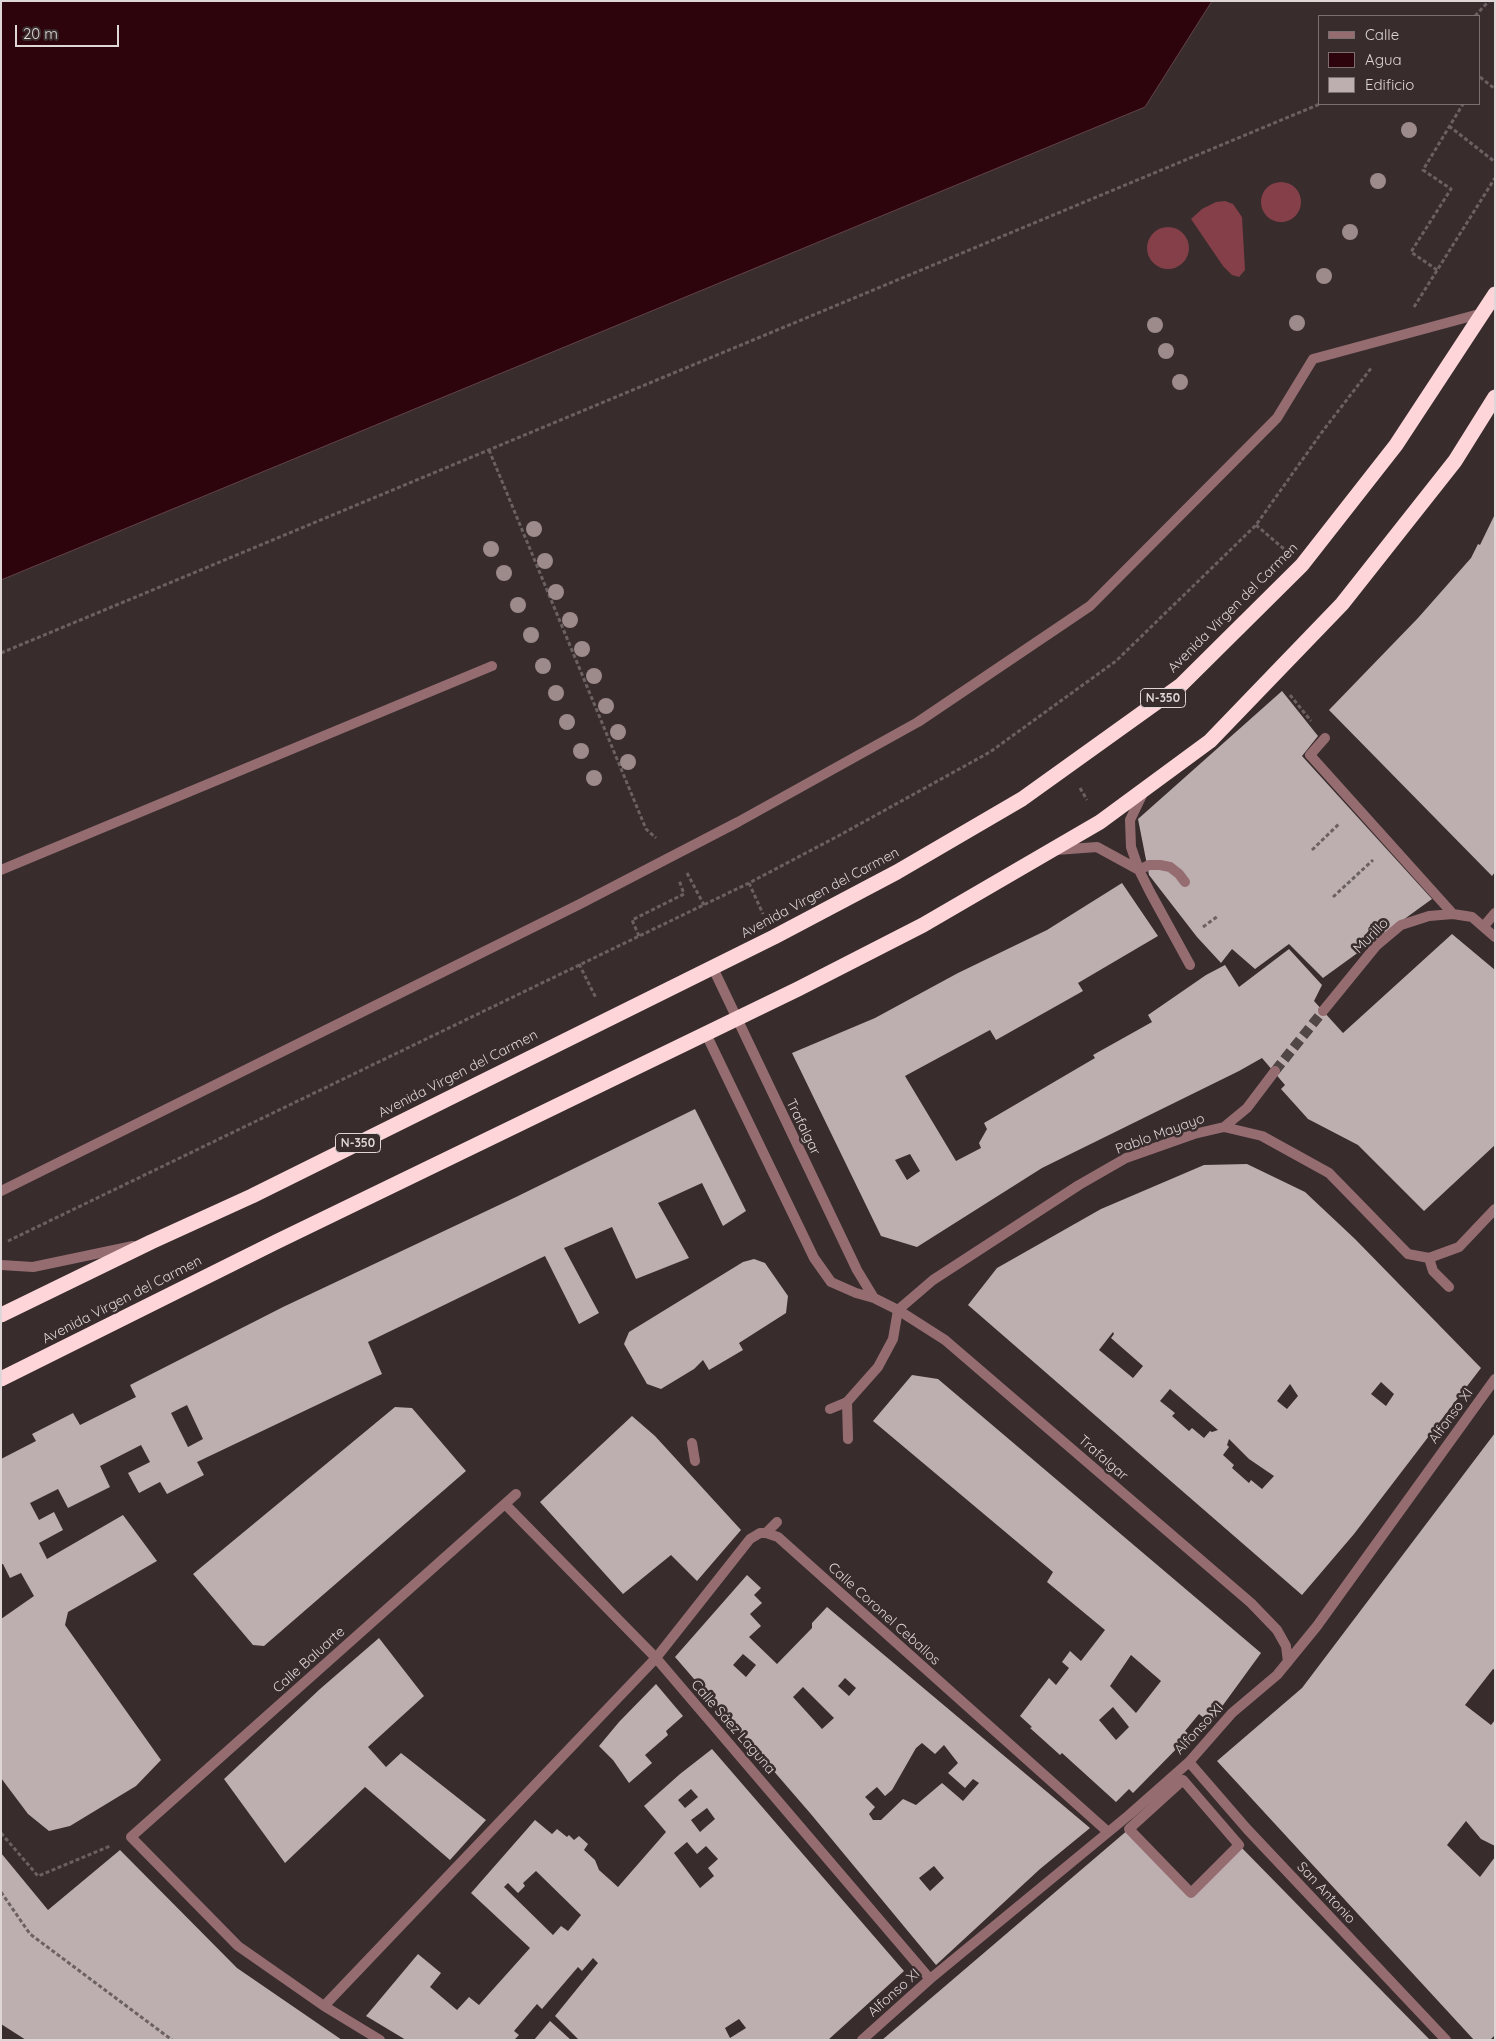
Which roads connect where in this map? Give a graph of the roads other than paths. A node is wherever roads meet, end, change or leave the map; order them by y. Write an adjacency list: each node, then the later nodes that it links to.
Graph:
1 (1495, 294): 2 (highway, Avenida Virgen del Carmen / N-350)
2 (1483, 314): 16 (highway, Avenida Virgen del Carmen / N-350); 22 (street)
3 (1495, 397): 6 (highway, Avenida Virgen del Carmen)
4 (492, 666): 8 (street)
5 (1326, 738): 12 (street)
6 (1145, 788): 7 (highway, Avenida Virgen del Carmen); 9 (street)
7 (1050, 850): 9 (street); 18 (highway, Avenida Virgen del Carmen)
8 (1, 870)
9 (1139, 870): 10 (street); 15 (street)
10 (1185, 882)
11 (1495, 912): 13 (street)
12 (1453, 914): 13 (street, Murillo); 17 (street, Murillo)
13 (1484, 926): 14 (street, Murillo)
14 (1495, 937)
15 (1190, 965)
16 (712, 966): 18 (street, Trafalgar); 24 (highway, Avenida Virgen del Carmen / N-350)
17 (1324, 1011)
18 (736, 1019): 19 (highway, Avenida Virgen del Carmen); 28 (street, Trafalgar)
19 (706, 1034): 28 (street, Trafalgar); 31 (highway, Avenida Virgen del Carmen)
20 (1275, 1071): 21 (street)
21 (1224, 1127): 25 (street, Pablo Mayayo); 29 (street, Pablo Mayayo)
22 (1, 1191)
23 (1495, 1209): 25 (street)
24 (151, 1242): 26 (street); 30 (highway, Avenida Virgen del Carmen / N-350)
25 (1429, 1258): 27 (street)
26 (1, 1264)
27 (1449, 1287)
28 (874, 1298): 29 (street, Trafalgar)
29 (898, 1310): 33 (street); 43 (street, Trafalgar)
30 (1, 1315)
31 (1, 1379)
32 (1495, 1379): 43 (street, Alfonso XI)
33 (847, 1402): 34 (street); 35 (street)
34 (830, 1409)
35 (848, 1439)
36 (692, 1443): 37 (street)
37 (695, 1461)
38 (516, 1494): 39 (street, Calle Baluarte)
39 (504, 1504): 42 (street, Calle Sáez Laguna); 48 (street, Calle Baluarte)
40 (777, 1522): 41 (street)
41 (766, 1533): 42 (street); 45 (street, Calle Coronel Ceballos)
42 (656, 1658): 47 (street, Calle Sáez Laguna); 48 (street)
43 (1288, 1662): 44 (street, Alfonso XI)
44 (1189, 1762): 45 (street, Alfonso XI); 51 (street, San Antonio)
45 (1108, 1832): 47 (street, Alfonso XI)
46 (1191, 1893): 46 (street)
47 (930, 1979): 50 (street, Alfonso XI)
48 (324, 2006): 49 (street)
49 (380, 2040)
50 (862, 2040)
51 (1446, 2040)

